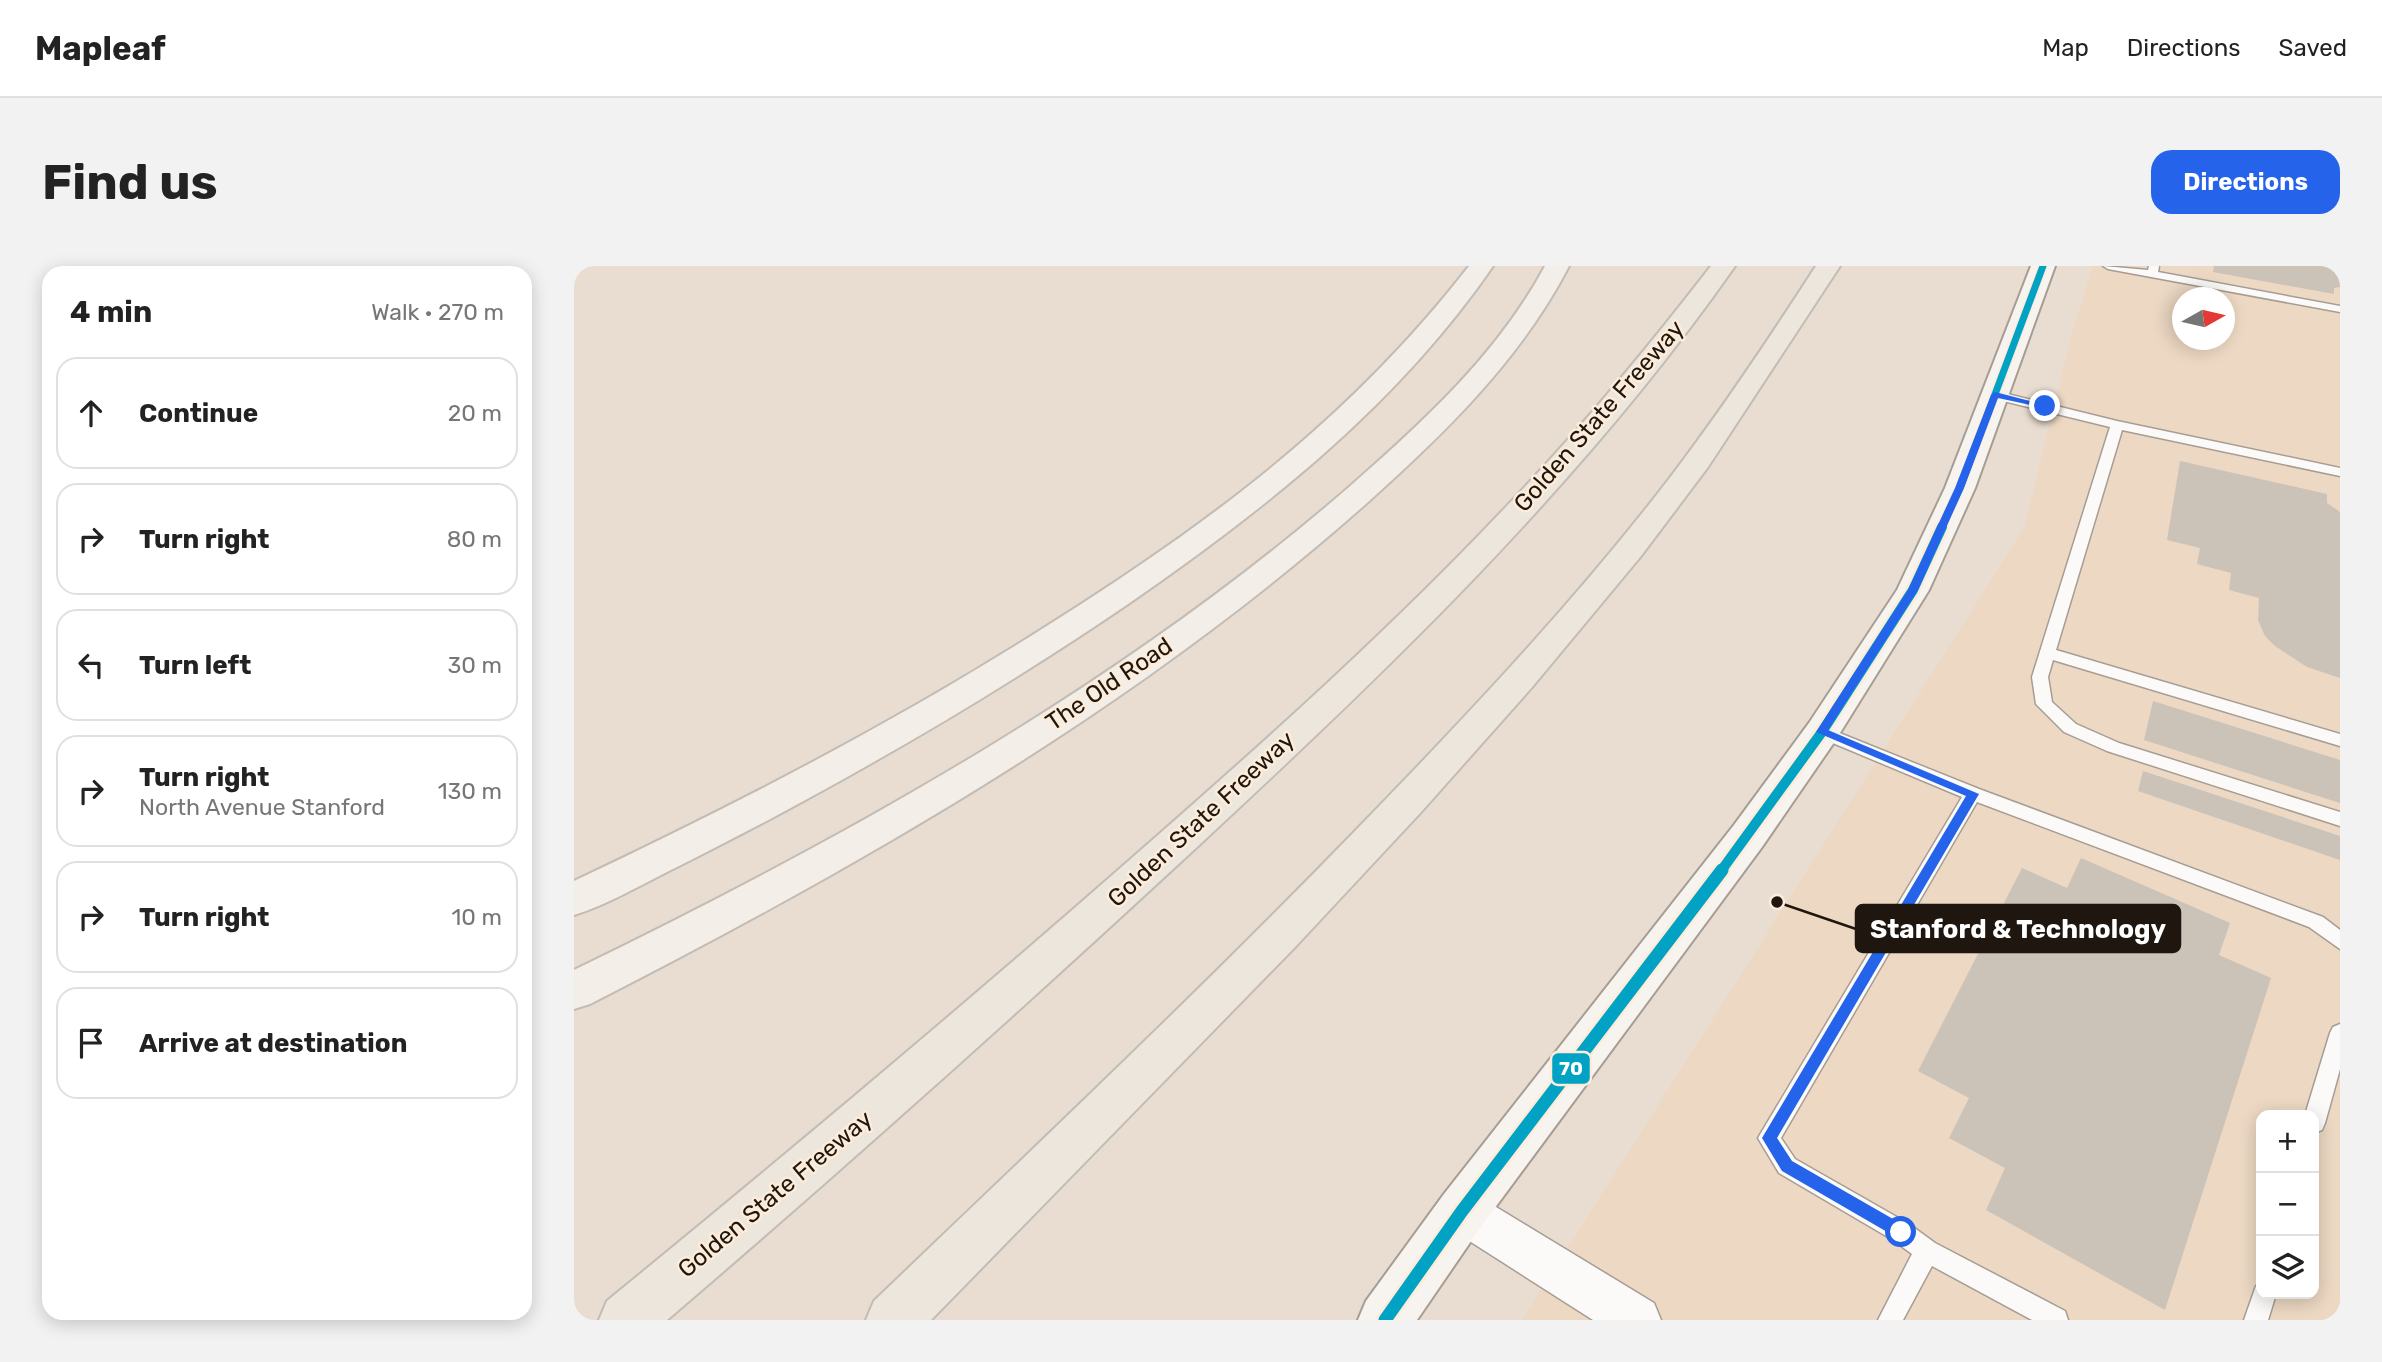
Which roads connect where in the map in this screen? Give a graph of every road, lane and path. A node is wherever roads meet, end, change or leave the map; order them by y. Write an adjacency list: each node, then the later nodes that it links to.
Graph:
1 (1481, 266): 17 (main road)
2 (1557, 266): 19 (main road, The Old Road)
3 (1828, 266): 26 (highway)
4 (2043, 266): 9 (street)
5 (2108, 266): 7 (lane)
6 (1723, 267): 25 (highway, Golden State Freeway)
7 (2153, 270): 8 (lane)
8 (2340, 309)
9 (1995, 395): 10 (lane); 13 (street)
10 (2117, 425): 11 (lane); 12 (lane)
11 (2340, 472)
12 (2048, 653): 14 (lane); 16 (lane)
13 (1822, 732): 15 (lane); 22 (street)
14 (2340, 740)
15 (1973, 794): 18 (lane); 23 (lane)
16 (2340, 818)
17 (574, 899)
18 (2340, 941)
19 (574, 991)
20 (2340, 1033): 21 (lane)
21 (2318, 1110)
22 (1462, 1211): 27 (street); 28 (street)
23 (1927, 1251): 29 (lane); 30 (lane)
24 (2262, 1299): 31 (lane)
25 (626, 1320)
26 (893, 1320)
27 (1385, 1320)
28 (1637, 1320)
29 (1890, 1320)
30 (2056, 1320)
31 (2256, 1320)

